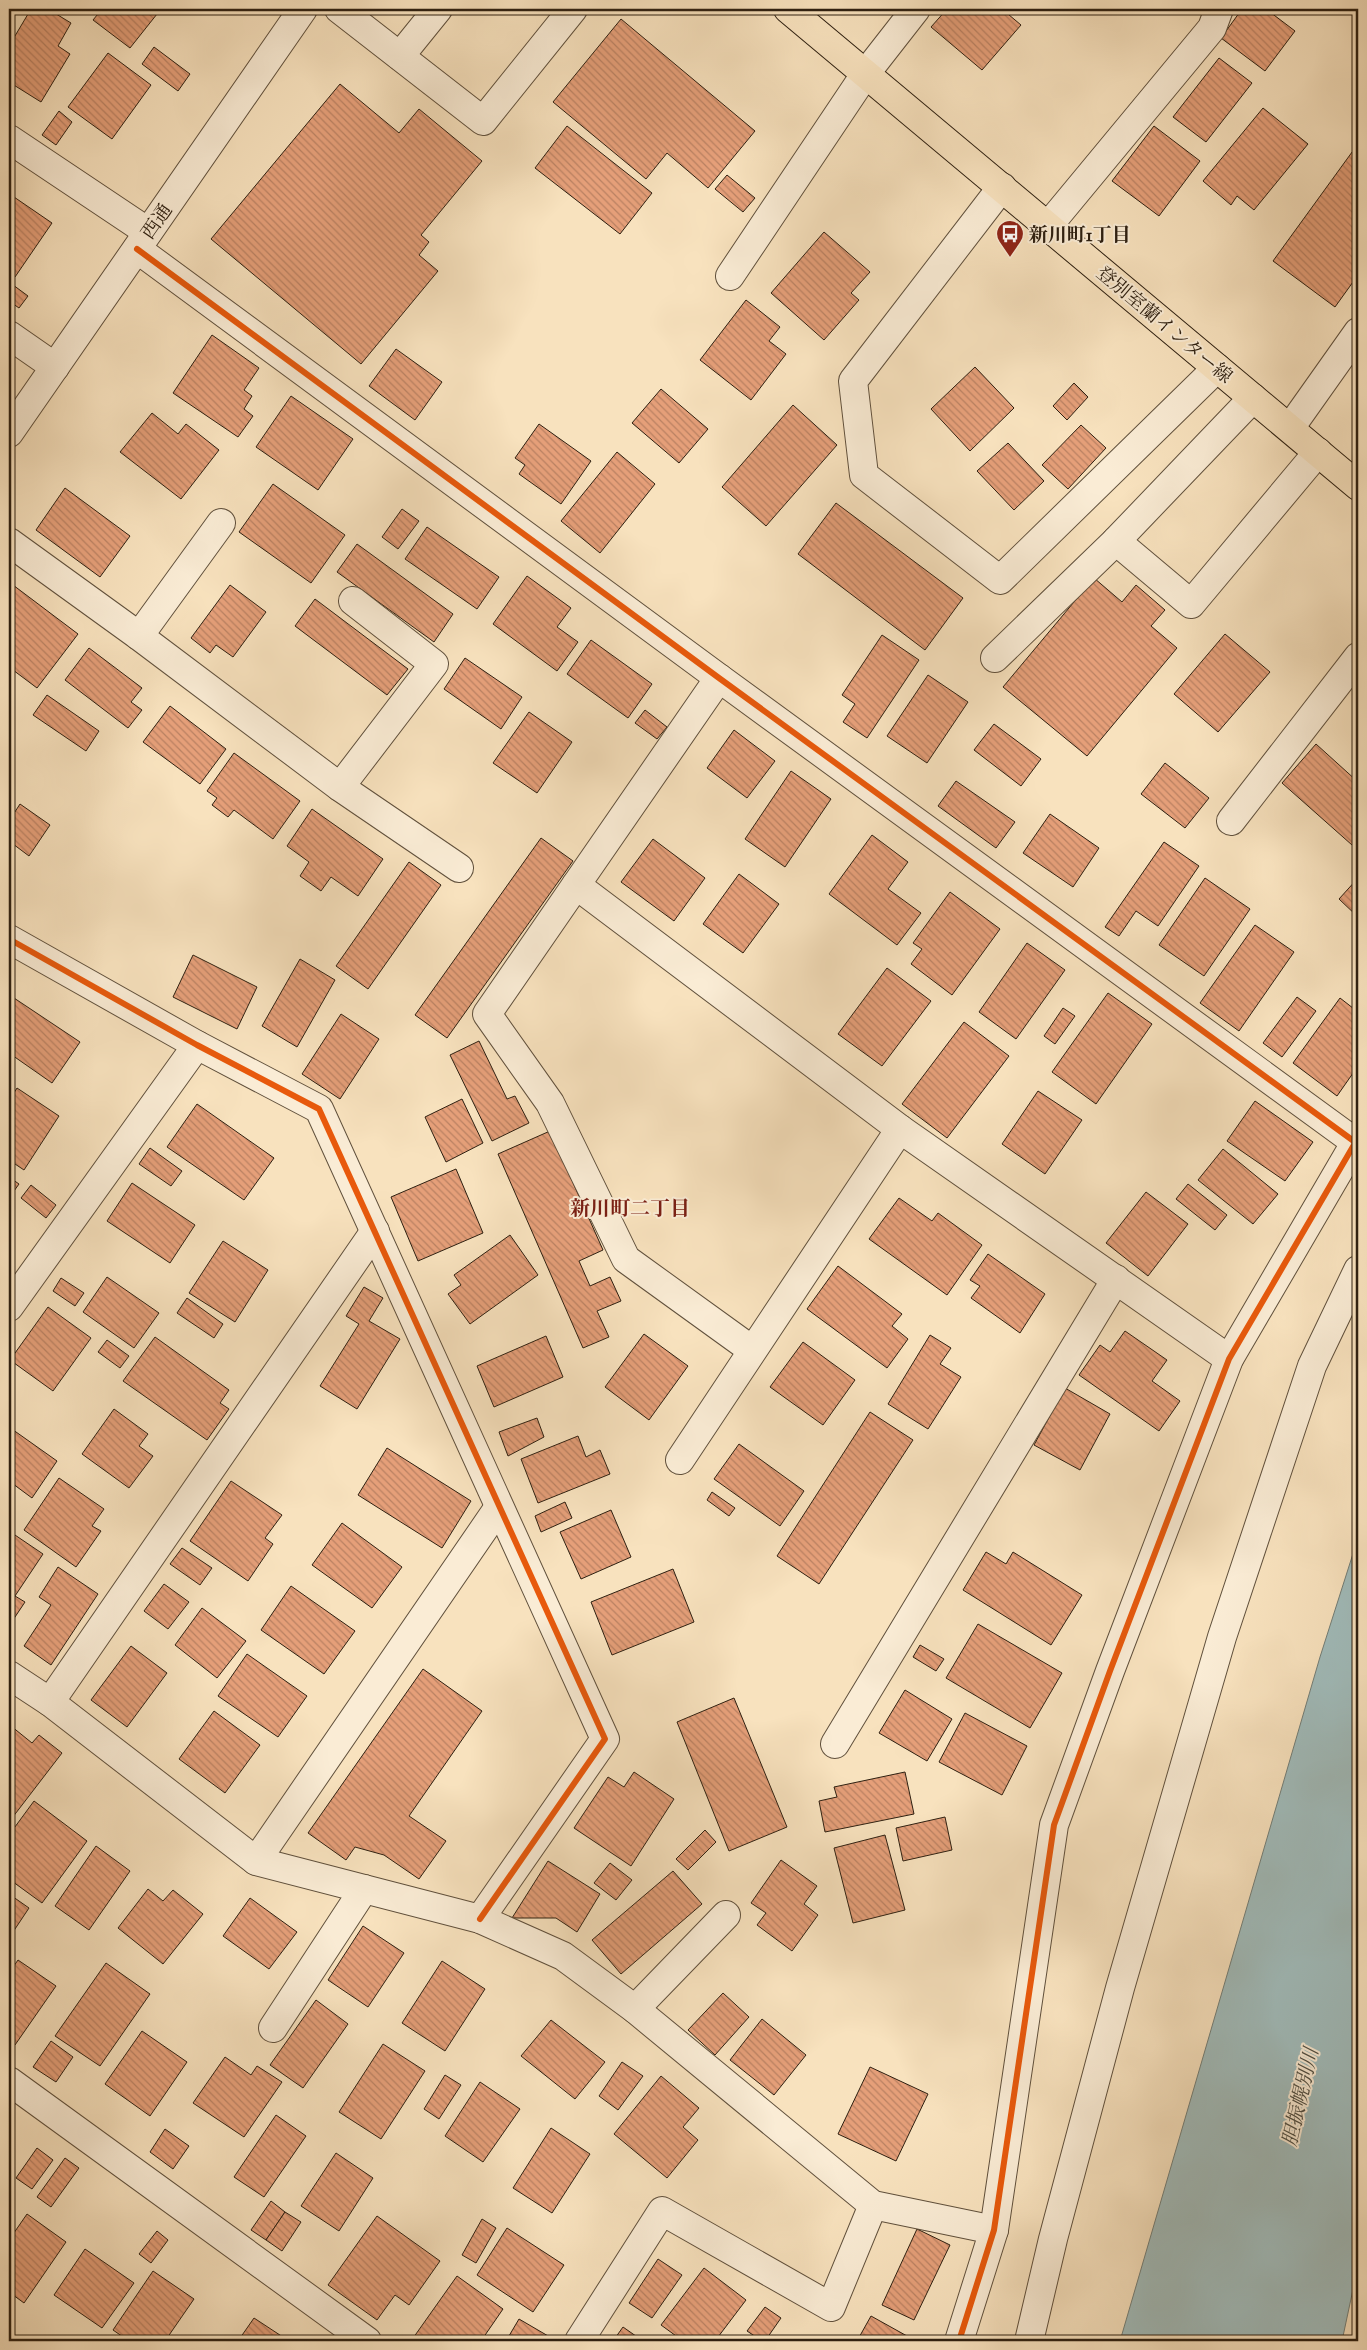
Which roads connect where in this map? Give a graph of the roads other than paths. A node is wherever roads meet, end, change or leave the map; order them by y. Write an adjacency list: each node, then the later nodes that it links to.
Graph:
1 (303, 9): 13 (street, 西通)
2 (340, 9): 8 (street)
3 (438, 9): 8 (street)
4 (573, 9): 8 (street)
5 (788, 9): 9 (main road, 登別室蘭インター線)
6 (916, 9): 9 (street)
7 (1218, 9): 12 (street)
8 (400, 56)
9 (866, 73): 11 (main road, 登別室蘭インター線); 14 (street)
10 (9, 139): 13 (street)
11 (1002, 187): 12 (main road, 登別室蘭インター線); 18 (street)
12 (1048, 226): 18 (main road, 登別室蘭インター線)
13 (142, 240): 17 (street, 西通); 31 (street)
14 (730, 276)
15 (1358, 332): 20 (street)
16 (9, 335): 17 (street)
17 (55, 367): 21 (street, 西通)
18 (1218, 368): 19 (main road, 登別室蘭インター線)
19 (1253, 398): 20 (main road, 登別室蘭インター線); 25 (street)
20 (1290, 428): 22 (main road, 登別室蘭インター線)
21 (9, 433)
22 (1318, 452): 23 (main road, 登別室蘭インター線); 25 (street)
23 (1358, 486)
24 (221, 523): 28 (street)
25 (1116, 541): 29 (street)
26 (9, 542): 28 (street)
27 (353, 600): 32 (street)
28 (140, 636): 32 (street)
29 (995, 658)
30 (1358, 658): 33 (street)
31 (719, 678): 35 (street); 39 (street)
32 (340, 787): 34 (street)
33 (1231, 822)
34 (459, 868)
35 (576, 885): 38 (street); 44 (street)
36 (9, 938): 37 (street)
37 (197, 1045): 40 (street); 43 (street)
38 (900, 1129): 42 (street); 44 (street)
39 (1357, 1140): 45 (street)
40 (375, 1231): 47 (street); 49 (street)
41 (1358, 1270): 63 (street)
42 (1116, 1279): 45 (street); 50 (street)
43 (9, 1307)
44 (752, 1350): 46 (street)
45 (1229, 1359): 59 (street)
46 (680, 1460)
47 (499, 1507): 51 (street); 54 (street)
48 (9, 1674): 49 (street)
49 (50, 1702): 51 (street)
50 (835, 1744)
51 (256, 1861): 52 (street)
52 (364, 1889): 54 (street); 56 (street)
53 (726, 1915): 55 (street)
54 (480, 1919): 55 (street)
55 (635, 2009): 58 (street)
56 (272, 2028)
57 (9, 2081): 60 (street)
58 (872, 2205): 59 (street); 61 (street)
59 (994, 2230): 62 (street)
60 (365, 2341)
61 (579, 2341)
62 (959, 2341)
63 (1029, 2341)

